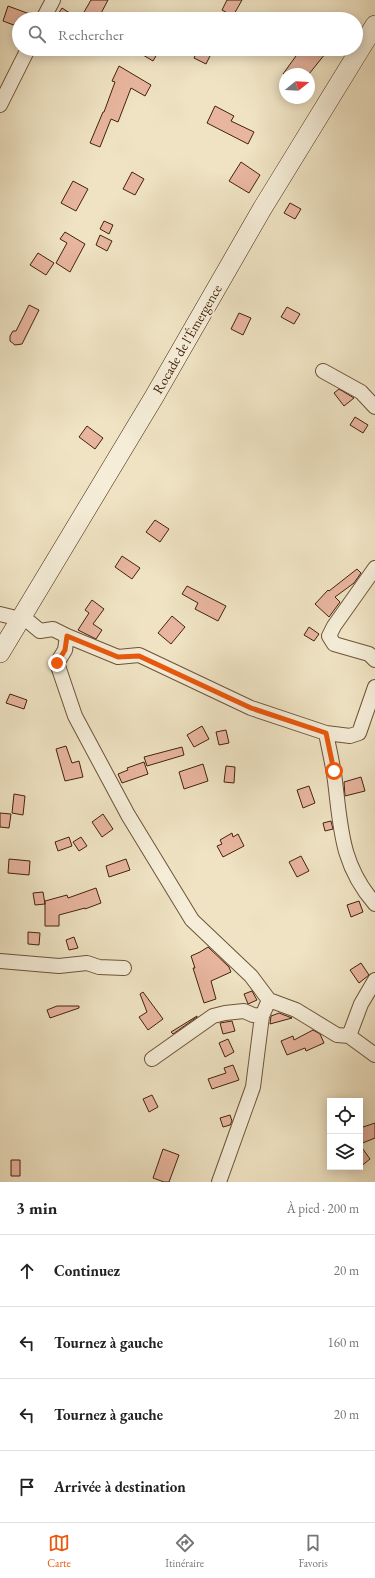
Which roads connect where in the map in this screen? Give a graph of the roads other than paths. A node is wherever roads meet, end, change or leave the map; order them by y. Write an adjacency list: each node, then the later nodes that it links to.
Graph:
1 (53, 0): 2 (street)
2 (47, 12)
3 (375, 25): 4 (street, Rocade de l'Émergence)
4 (363, 45)
5 (24, 56): 7 (street)
6 (356, 56): 12 (street, Rocade de l'Émergence)
7 (0, 105)
8 (323, 371): 9 (street)
9 (375, 407)
10 (375, 568): 15 (street)
11 (0, 614): 12 (street)
12 (20, 620): 13 (street); 14 (street, Rocade de l'Émergence)
13 (67, 636): 17 (street); 22 (street)
14 (0, 653)
15 (375, 660)
16 (375, 687): 17 (street)
17 (326, 733): 18 (street)
18 (375, 904)
19 (0, 961): 20 (street)
20 (124, 968)
21 (375, 980): 24 (street)
22 (269, 1000): 23 (street); 24 (street)
23 (262, 1016): 26 (street); 27 (street)
24 (349, 1036): 25 (street)
25 (375, 1055)
26 (152, 1059)
27 (219, 1182)

